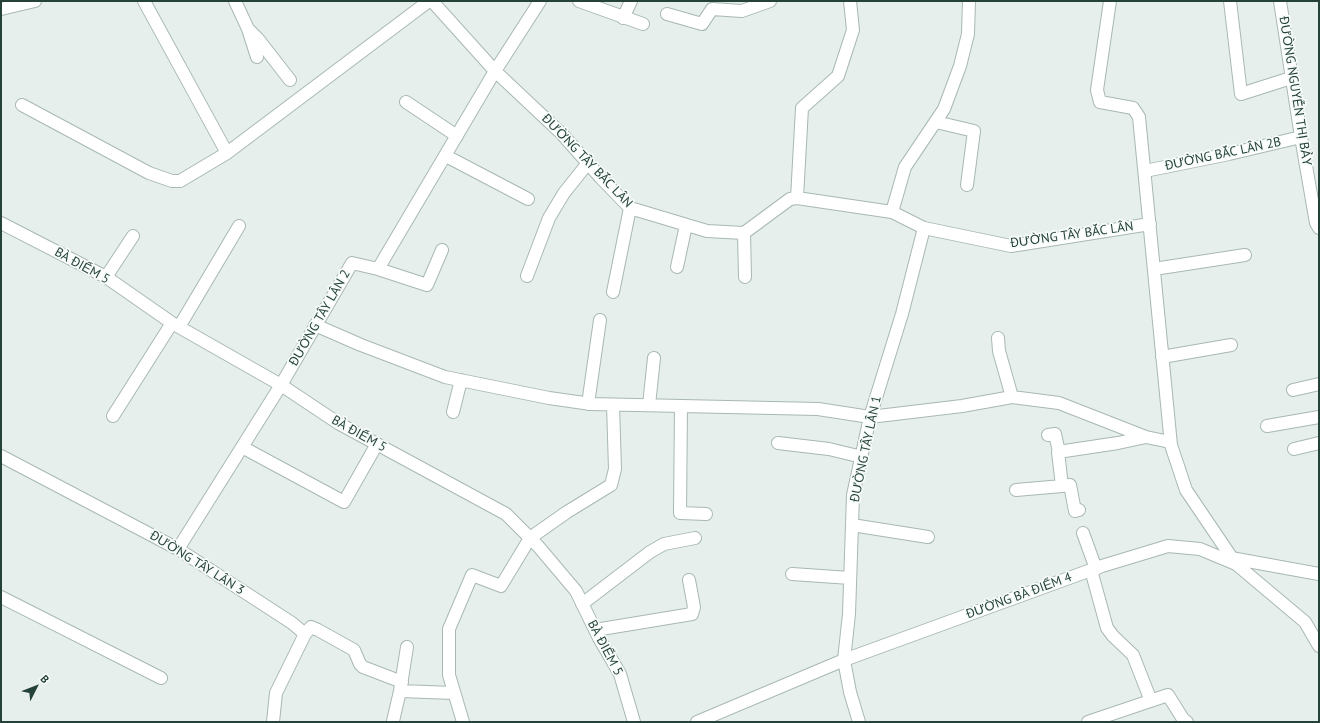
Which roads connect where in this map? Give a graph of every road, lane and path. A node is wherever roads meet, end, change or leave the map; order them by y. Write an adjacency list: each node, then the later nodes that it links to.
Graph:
1 (35, 1): 14 (street)
2 (144, 1): 29 (street)
3 (235, 1): 19 (street)
4 (430, 1): 21 (street, ĐƯỜNG TÂY BẮC LÂN); 29 (street)
5 (540, 1): 21 (street)
6 (580, 1): 17 (street)
7 (631, 1): 17 (street)
8 (770, 1): 16 (street)
9 (850, 1): 34 (street)
10 (969, 1): 26 (street)
11 (1110, 1): 32 (street)
12 (1230, 1): 22 (street)
13 (1280, 1): 22 (street, ĐƯỜNG NGUYỄN THỊ BẢY)
14 (18, 3): 15 (street)
15 (1, 9)
16 (667, 14)
17 (623, 18): 18 (street)
18 (643, 24)
19 (248, 29): 20 (street); 23 (street)
20 (257, 57)
21 (495, 71): 27 (street); 31 (street, ĐƯỜNG TÂY BẮC LÂN)
22 (1291, 78): 28 (street, ĐƯỜNG NGUYỄN THỊ BẢY)
23 (290, 80)
24 (406, 102): 27 (street)
25 (22, 105): 29 (street)
26 (936, 122): 33 (street); 37 (street)
27 (458, 136): 30 (street)
28 (1301, 137): 32 (street, ĐƯỜNG BẮC LÂN 2B); 43 (street, ĐƯỜNG NGUYỄN THỊ BẢY)
29 (227, 153)
30 (446, 156): 35 (street); 49 (street)
31 (588, 163): 36 (street, ĐƯỜNG TÂY BẮC LÂN); 51 (street)
32 (1145, 171): 39 (street)
33 (967, 185)
34 (797, 198): 37 (street, ĐƯỜNG TÂY BẮC LÂN); 44 (street)
35 (528, 199)
36 (630, 208): 40 (street, ĐƯỜNG TÂY BẮC LÂN); 54 (street)
37 (892, 212): 42 (street, ĐƯỜNG TÂY BẮC LÂN)
38 (1, 223): 52 (street, BÀ ĐIỂM 5)
39 (1150, 224): 42 (street, ĐƯỜNG TÂY BẮC LÂN); 50 (street)
40 (686, 225): 44 (street, ĐƯỜNG TÂY BẮC LÂN); 48 (street)
41 (239, 226): 56 (street)
42 (924, 228): 73 (street, ĐƯỜNG TÂY LÂN 1)
43 (1319, 228)
44 (744, 233): 53 (street)
45 (133, 236): 52 (street)
46 (442, 250): 49 (street)
47 (1244, 255): 50 (street)
48 (677, 267)
49 (378, 269): 57 (street, ĐƯỜNG TÂY LÂN 2)
50 (1154, 270): 60 (street)
51 (526, 276)
52 (106, 277): 56 (street, BÀ ĐIỂM 5)
53 (745, 277)
54 (613, 292)
55 (600, 320): 67 (street)
56 (175, 325): 64 (street, BÀ ĐIỂM 5); 72 (street)
57 (315, 325): 62 (street); 64 (street, ĐƯỜNG TÂY LÂN 2)
58 (998, 338): 66 (street)
59 (1231, 345): 60 (street)
60 (1162, 357): 78 (street)
61 (654, 358): 69 (street)
62 (461, 380): 67 (street); 71 (street)
63 (1319, 384): 65 (street)
64 (281, 385): 81 (street, BÀ ĐIỂM 5); 82 (street, ĐƯỜNG TÂY LÂN 2)
65 (1293, 390)
66 (1012, 397): 73 (street); 77 (street)
67 (588, 404): 68 (street)
68 (612, 405): 69 (street); 94 (street)
69 (650, 406): 70 (street)
70 (681, 406): 73 (street); 90 (street)
71 (453, 412)
72 (113, 416)
73 (870, 417): 86 (street, ĐƯỜNG TÂY LÂN 1)
74 (1319, 417): 75 (street)
75 (1267, 426)
76 (1048, 435): 84 (street)
77 (1146, 437): 78 (street); 84 (street)
78 (1170, 442): 97 (street)
79 (778, 443): 86 (street)
80 (1319, 443): 83 (street)
81 (377, 444): 82 (street); 94 (street, BÀ ĐIỂM 5)
82 (242, 447): 96 (street, ĐƯỜNG TÂY LÂN 2)
83 (1294, 449)
84 (1059, 452): 87 (street)
85 (1, 456): 96 (street, ĐƯỜNG TÂY LÂN 3)
86 (862, 456): 91 (street, ĐƯỜNG TÂY LÂN 1)
87 (1062, 486): 88 (street); 89 (street)
88 (1016, 490)
89 (1079, 510)
90 (706, 514)
91 (852, 525): 93 (street); 101 (street, ĐƯỜNG TÂY LÂN 1)
92 (1083, 533): 98 (street)
93 (928, 537)
94 (530, 538): 104 (street, BÀ ĐIỂM 5); 112 (street)
95 (695, 538): 104 (street)
96 (178, 549): 106 (street, ĐƯỜNG TÂY LÂN 3)
97 (1234, 561): 98 (street, ĐƯỜNG BÀ ĐIỂM 4); 100 (street); 107 (street, ĐƯỜNG BÀ ĐIỂM 4)
98 (1094, 569): 109 (street, ĐƯỜNG BÀ ĐIỂM 4); 113 (street)
99 (792, 574): 101 (street)
100 (1319, 574)
101 (850, 578): 109 (street, ĐƯỜNG TÂY LÂN 1)
102 (689, 580): 105 (street)
103 (1, 597): 110 (street)
104 (582, 604): 105 (street, BÀ ĐIỂM 5)
105 (595, 630): 118 (street, BÀ ĐIỂM 5)
106 (305, 634): 111 (street); 115 (street)
107 (1319, 646)
108 (407, 647): 111 (street)
109 (844, 660): 114 (street, ĐƯỜNG BÀ ĐIỂM 4); 119 (street, ĐƯỜNG TÂY LÂN 1)
110 (161, 678)
111 (401, 686): 112 (street); 116 (street)
112 (454, 693): 117 (street)
113 (1151, 701): 120 (street); 121 (street)
114 (702, 721)
115 (273, 722)
116 (393, 722)
117 (463, 722)
118 (634, 722)
119 (859, 722)
120 (1088, 722)
121 (1187, 722)

